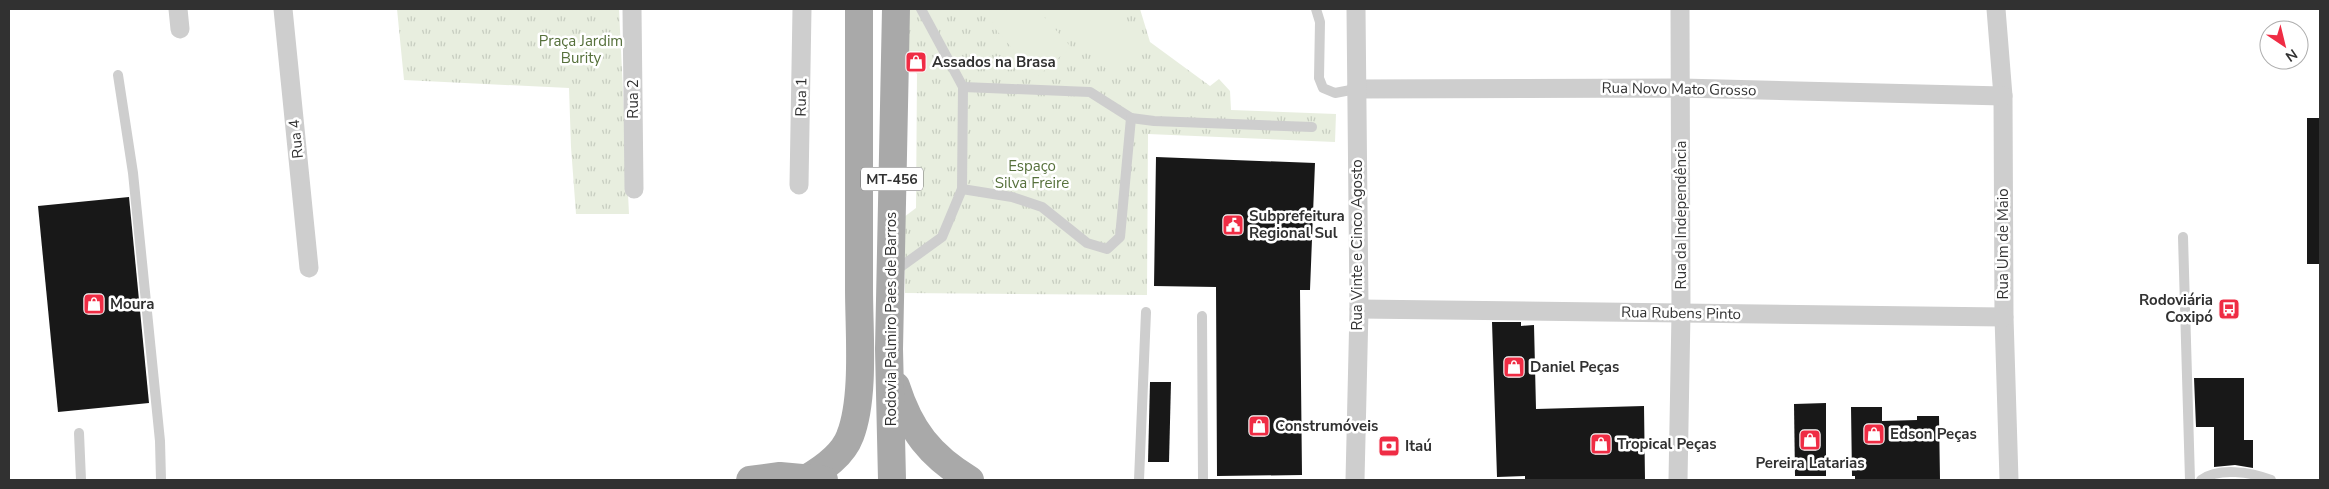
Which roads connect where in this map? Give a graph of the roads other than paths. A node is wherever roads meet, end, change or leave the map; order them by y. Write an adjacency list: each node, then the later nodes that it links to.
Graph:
1 (178, 9): 12 (street)
2 (283, 9): 24 (street, Rua 4)
3 (632, 9): 21 (street, Rua 2)
4 (802, 9): 20 (street, Rua 1)
5 (859, 9): 33 (main road, Rodovia Palmiro Paes de Barros / MT-456)
6 (896, 9): 25 (main road, Rodovia Palmiro Paes de Barros / MT-456)
7 (921, 9): 14 (lane)
8 (1316, 9): 15 (lane)
9 (1356, 9): 15 (street, Rua Vinte e Cinco Agosto)
10 (1680, 9): 16 (street, Rua da Independência)
11 (1996, 9): 17 (street, Rua Um de Maio)
12 (180, 29)
13 (118, 75): 35 (lane)
14 (963, 87): 18 (lane); 22 (lane)
15 (1356, 88): 16 (street, Rua Novo Mato Grosso); 26 (street, Rua Vinte e Cinco Agosto)
16 (1682, 88): 17 (street, Rua Novo Mato Grosso); 28 (street, Rua da Independência)
17 (2003, 96): 30 (street, Rua Um de Maio)
18 (1131, 118): 19 (lane); 22 (lane)
19 (1312, 127)
20 (799, 185)
21 (634, 189)
22 (962, 189): 25 (lane)
23 (2183, 237): 44 (lane)
24 (309, 268)
25 (891, 274): 31 (main road, Rodovia Palmiro Paes de Barros / MT-456)
26 (1358, 309): 28 (street, Rua Rubens Pinto); 41 (street, Rua Vinte e Cinco Agosto)
27 (1146, 312): 39 (lane)
28 (1680, 313): 30 (street, Rua Rubens Pinto); 42 (street, Rua da Independência)
29 (1202, 316): 40 (lane)
30 (2004, 317): 43 (street, Rua Um de Maio)
31 (890, 349): 37 (main road, Rodovia Palmiro Paes de Barros / MT-456); 38 (main road, MT-456)
32 (79, 433): 34 (lane)
33 (816, 479): 36 (main road)
34 (81, 480)
35 (161, 480)
36 (750, 480)
37 (892, 480)
38 (970, 480)
39 (1139, 480)
40 (1204, 480)
41 (1355, 480)
42 (1678, 480)
43 (2009, 480)
44 (2190, 480)
45 (2201, 480): 46 (lane)
46 (2271, 480)

